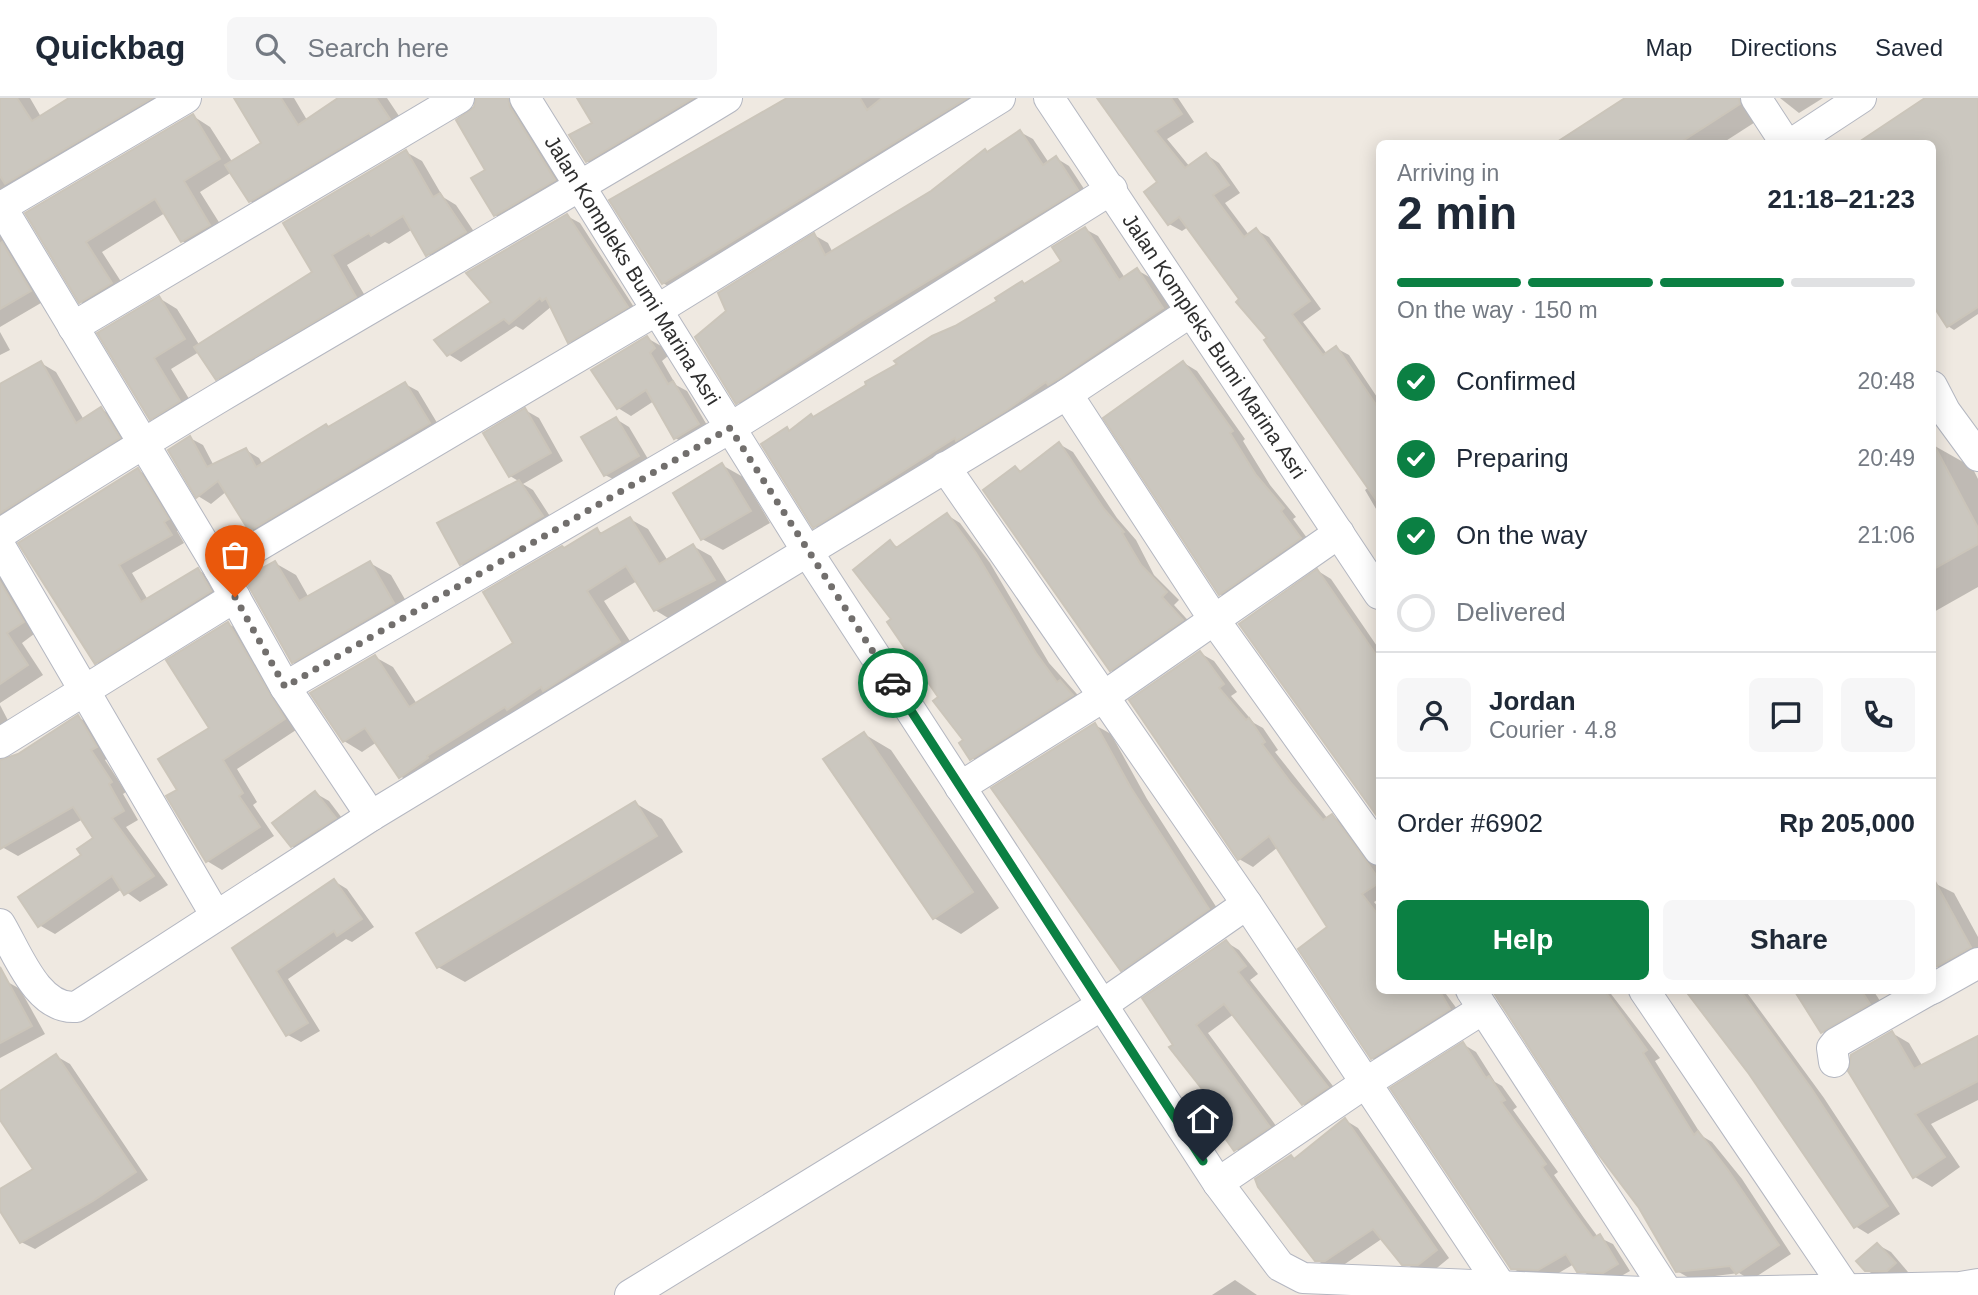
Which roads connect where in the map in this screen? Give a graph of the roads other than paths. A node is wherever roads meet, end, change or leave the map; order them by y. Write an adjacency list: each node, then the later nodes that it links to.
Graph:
1 (186, 98): 13 (street)
2 (459, 98): 16 (street)
3 (525, 98): 11 (street, Jalan Kompleks Bumi Marina Asri)
4 (727, 98): 11 (street)
5 (1000, 98): 14 (street)
6 (1049, 98): 12 (street, Jalan Kompleks Bumi Marina Asri)
7 (1756, 98): 9 (street)
8 (1861, 98): 10 (street)
9 (1786, 140)
10 (1795, 140)
11 (579, 188): 14 (street, Jalan Kompleks Bumi Marina Asri); 20 (street)
12 (1112, 190): 15 (street, Jalan Kompleks Bumi Marina Asri); 19 (street)
13 (1, 206): 16 (street)
14 (657, 310): 19 (street, Jalan Kompleks Bumi Marina Asri); 27 (street)
15 (1189, 313): 17 (street); 23 (street, Jalan Kompleks Bumi Marina Asri)
16 (74, 327): 20 (street)
17 (1067, 394): 22 (street); 30 (street)
18 (1936, 405): 21 (street)
19 (730, 428): 26 (street, Jalan Kompleks Bumi Marina Asri); 31 (street)
20 (142, 442): 24 (street); 27 (street)
21 (1978, 456)
22 (945, 467): 26 (street); 33 (street)
23 (1339, 533): 28 (street, Jalan Kompleks Bumi Marina Asri); 30 (street)
24 (0, 534)
25 (0, 546): 32 (street)
26 (807, 551): 35 (street, Jalan Kompleks Bumi Marina Asri); 36 (street)
27 (219, 569): 29 (street)
28 (1376, 589)
29 (235, 597): 31 (street); 32 (street)
30 (1215, 621): 33 (street); 37 (street)
31 (285, 687): 36 (street)
32 (84, 689): 34 (street); 39 (street)
33 (1103, 697): 35 (street); 38 (street)
34 (0, 743)
35 (960, 787): 46 (street, Jalan Kompleks Bumi Marina Asri)
36 (371, 816): 39 (street)
37 (1376, 839)
38 (1247, 904): 46 (street); 48 (street)
39 (216, 916): 40 (street)
40 (0, 924)
41 (1978, 964): 42 (street)
42 (1936, 987)
43 (1647, 994): 52 (street)
44 (1924, 994): 47 (street)
45 (1477, 1000): 48 (street); 53 (street)
46 (1102, 1005): 49 (street, Jalan Kompleks Bumi Marina Asri); 55 (street)
47 (1834, 1062)
48 (1364, 1084): 49 (street); 51 (street)
49 (1218, 1183): 51 (street, Jalan Kompleks Bumi Marina Asri)
50 (1978, 1284): 52 (street, Jalan Kompleks Bumi Marina Asri)
51 (1517, 1289): 53 (street, Jalan Kompleks Bumi Marina Asri)
52 (1846, 1289): 54 (street, Jalan Kompleks Bumi Marina Asri)
53 (1668, 1293): 54 (street, Jalan Kompleks Bumi Marina Asri)
54 (1752, 1293)
55 (630, 1295)

